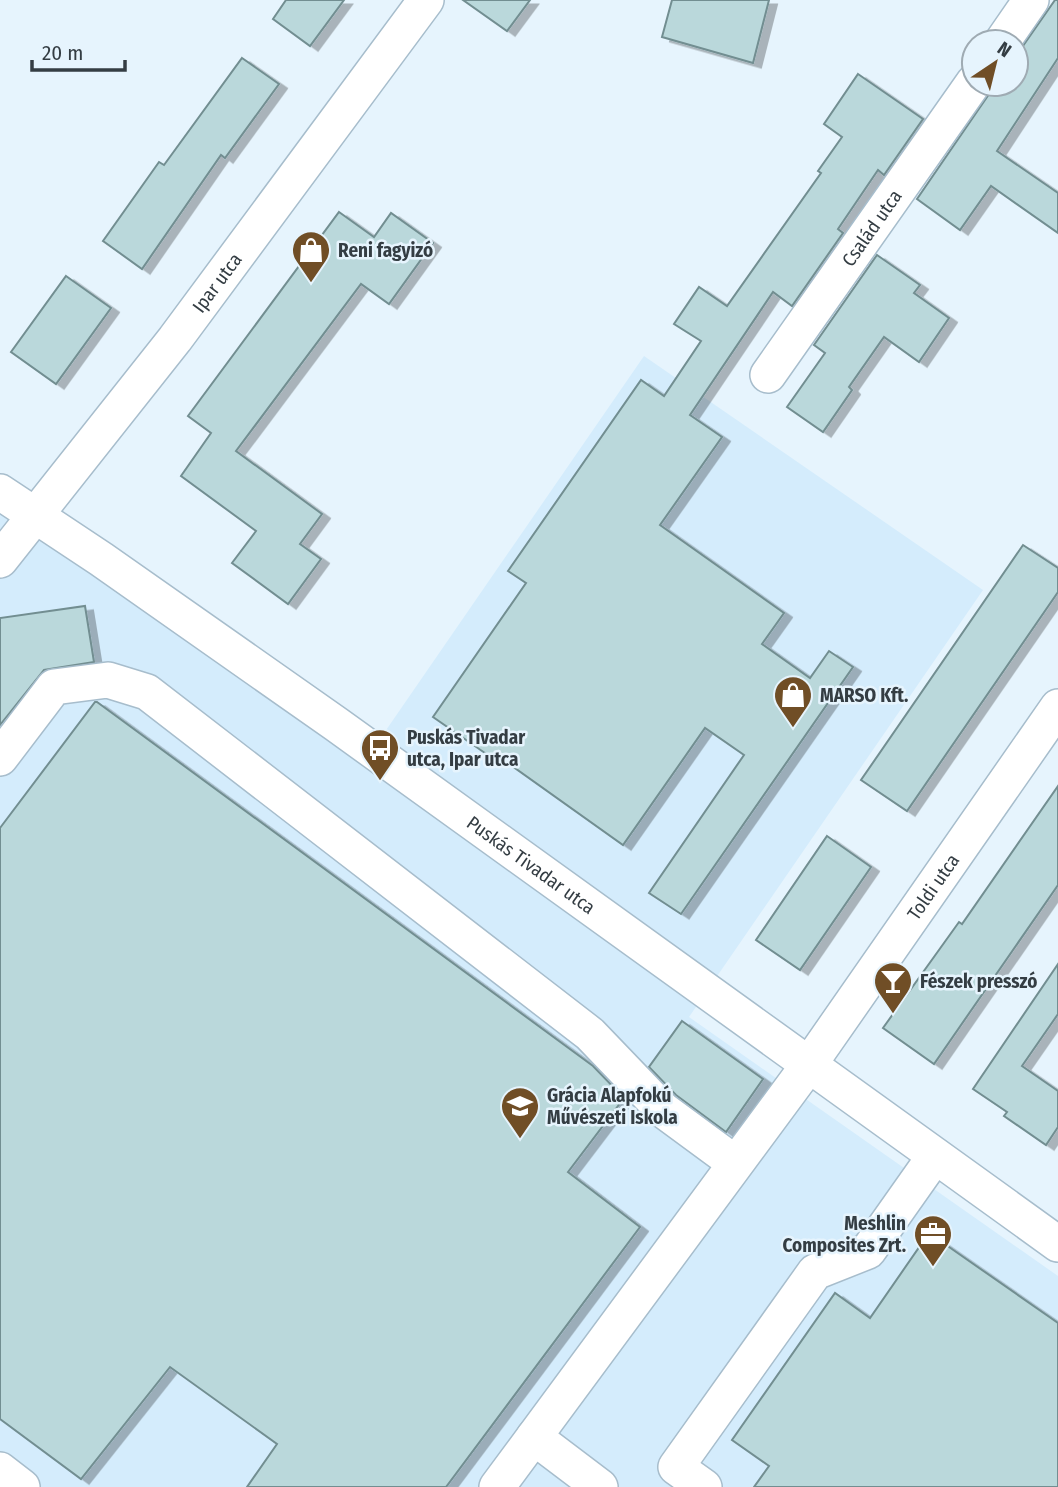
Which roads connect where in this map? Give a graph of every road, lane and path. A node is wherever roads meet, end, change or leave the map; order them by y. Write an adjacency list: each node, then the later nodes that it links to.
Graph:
1 (426, 0): 7 (street, Ipar utca)
2 (1031, 0): 3 (street)
3 (1012, 28)
4 (963, 98): 5 (street, Család utca)
5 (768, 375)
6 (0, 492): 7 (street, Puskás Tivadar utca)
7 (35, 516): 8 (street, Ipar utca); 11 (street, Puskás Tivadar utca)
8 (0, 560)
9 (1058, 707): 11 (street, Toldi utca)
10 (0, 758): 13 (street)
11 (808, 1066): 12 (street, Puskás Tivadar utca); 13 (street, Toldi utca)
12 (935, 1156): 14 (street, Puskás Tivadar utca); 20 (street)
13 (735, 1163): 15 (street, Toldi utca)
14 (1058, 1244)
15 (534, 1437): 18 (street, Toldi utca); 19 (street)
16 (0, 1470): 17 (street)
17 (22, 1487)
18 (497, 1487)
19 (600, 1487)
20 (704, 1487)

